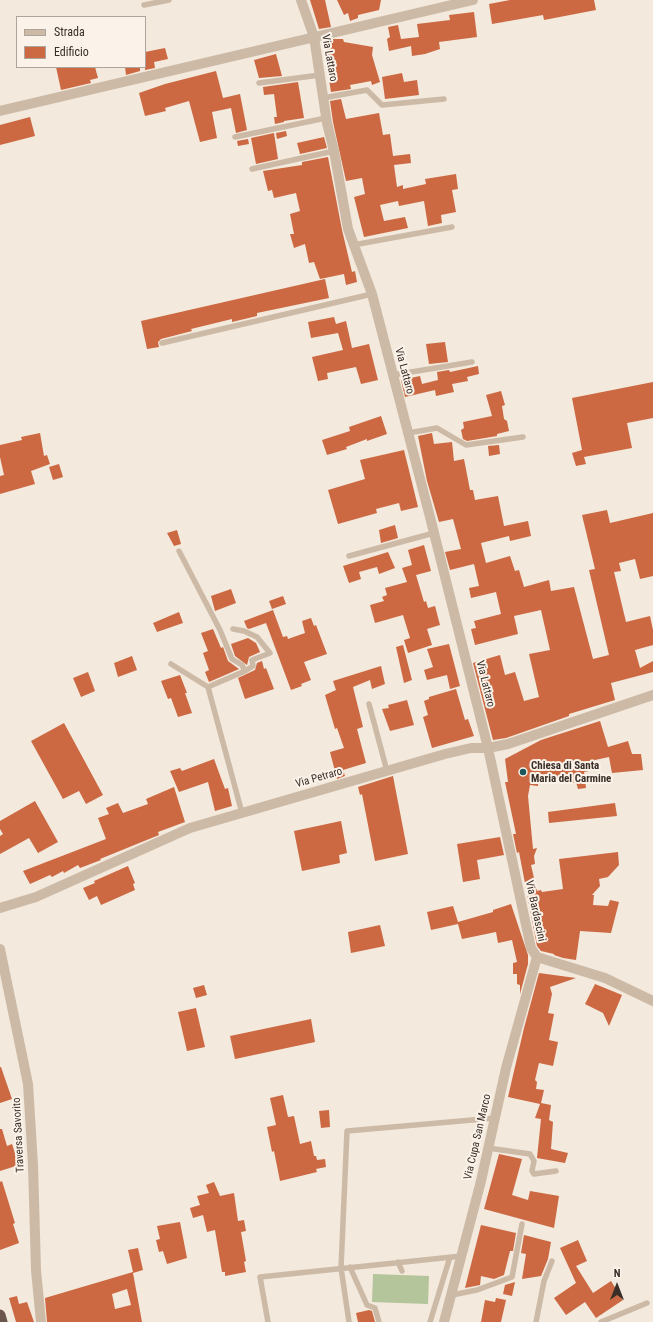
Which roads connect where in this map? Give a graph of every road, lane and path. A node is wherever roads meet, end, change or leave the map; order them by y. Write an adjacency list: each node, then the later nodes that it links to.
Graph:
1 (169, 0): 4 (lane)
2 (301, 0): 5 (street, Via Lattaro)
3 (473, 0): 5 (street)
4 (144, 5)
5 (314, 37): 6 (street, Via Lattaro); 10 (street)
6 (320, 75): 7 (lane); 8 (street, Via Lattaro)
7 (259, 83)
8 (323, 98): 9 (lane); 11 (street, Via Lattaro)
9 (444, 99)
10 (0, 111)
11 (326, 118): 12 (lane); 13 (street, Via Lattaro)
12 (236, 137)
13 (334, 151): 14 (lane); 16 (street, Via Lattaro)
14 (252, 169)
15 (452, 227): 16 (lane)
16 (353, 245): 17 (street, Via Lattaro)
17 (372, 294): 18 (lane); 20 (street, Via Lattaro)
18 (162, 343)
19 (472, 362): 20 (lane)
20 (393, 375): 21 (street, Via Lattaro)
21 (408, 433): 22 (lane); 23 (street, Via Lattaro)
22 (523, 437)
23 (434, 533): 25 (lane); 32 (street, Via Lattaro)
24 (179, 551): 28 (lane)
25 (349, 556)
26 (233, 629): 28 (lane)
27 (171, 664): 29 (lane)
28 (245, 671): 29 (lane)
29 (208, 687): 34 (lane)
30 (653, 694): 32 (street, Via Petraro)
31 (369, 704): 33 (lane)
32 (488, 748): 33 (street, Via Petraro); 37 (street, Via Bardascini)
33 (386, 771): 34 (street, Via Petraro)
34 (242, 813): 35 (street, Via Petraro)
35 (0, 908)
36 (0, 949): 54 (street, Traversa Savorito)
37 (537, 957): 38 (street, Via Bardascini); 39 (street, Via Cupa San Marco)
38 (653, 1002)
39 (495, 1118): 40 (street, Via Cupa San Marco); 48 (lane)
40 (488, 1148): 41 (lane); 43 (street, Via Cupa San Marco)
41 (556, 1171)
42 (522, 1224): 50 (lane)
43 (462, 1256): 44 (lane); 50 (street, Via Cupa San Marco)
44 (450, 1257): 46 (lane); 58 (lane)
45 (552, 1261): 60 (lane)
46 (398, 1262): 47 (lane); 49 (lane)
47 (350, 1267): 48 (lane); 57 (lane)
48 (341, 1268): 55 (lane); 56 (lane)
49 (402, 1271)
50 (452, 1295): 59 (street, Via Cupa San Marco)
51 (647, 1303): 61 (lane)
52 (0, 1315): 53 (highway)
53 (2, 1322)
54 (41, 1322)
55 (268, 1322)
56 (348, 1322)
57 (379, 1322)
58 (430, 1322)
59 (444, 1322)
60 (536, 1322)
61 (601, 1322)

